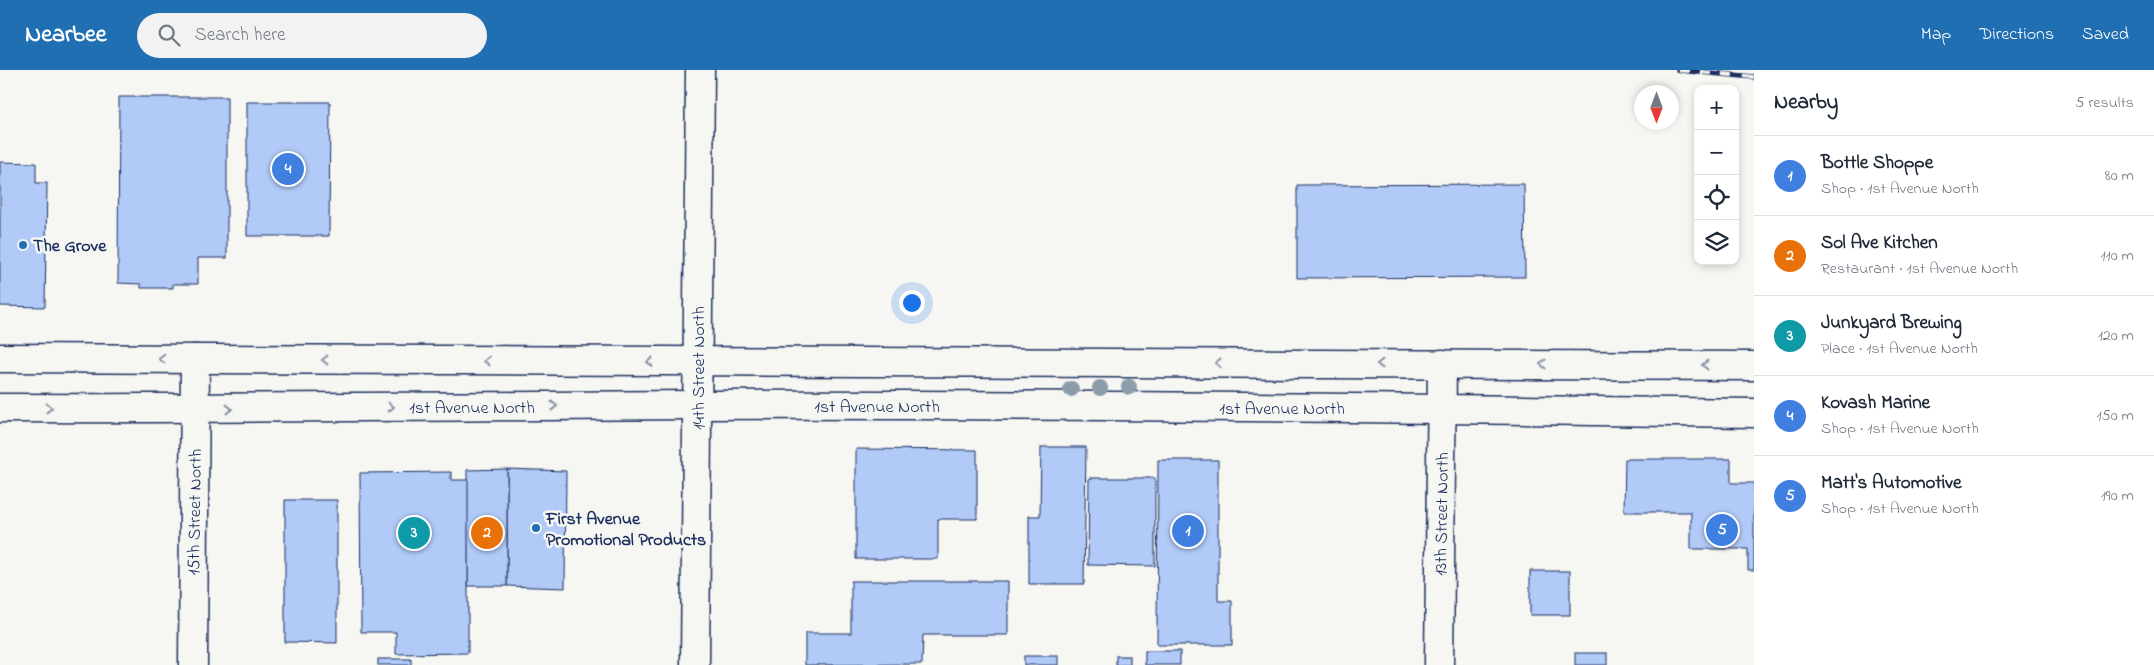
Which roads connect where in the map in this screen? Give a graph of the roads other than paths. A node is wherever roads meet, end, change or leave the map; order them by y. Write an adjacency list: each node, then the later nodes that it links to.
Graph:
1 (700, 70): 4 (main road, 14th Street North)
2 (0, 358): 3 (main road, one-way to 2)
3 (195, 359): 4 (main road, one-way to 3); 9 (main road, 15th Street North)
4 (699, 362): 5 (main road, one-way to 4); 7 (main road, 14th Street North)
5 (1442, 364): 6 (main road, one-way to 5); 10 (main road, 13th Street North)
6 (1754, 366)
7 (698, 405): 9 (main road, 1st Avenue North, one-way to 7); 10 (main road, 1st Avenue North); 13 (main road, 14th Street North)
8 (0, 408): 9 (main road, 1st Avenue North, one-way to 9)
9 (195, 409): 12 (main road, 15th Street North)
10 (1442, 409): 11 (main road, 1st Avenue North); 14 (main road, 13th Street North)
11 (1754, 413)
12 (193, 665)
13 (695, 665)
14 (1439, 665)

